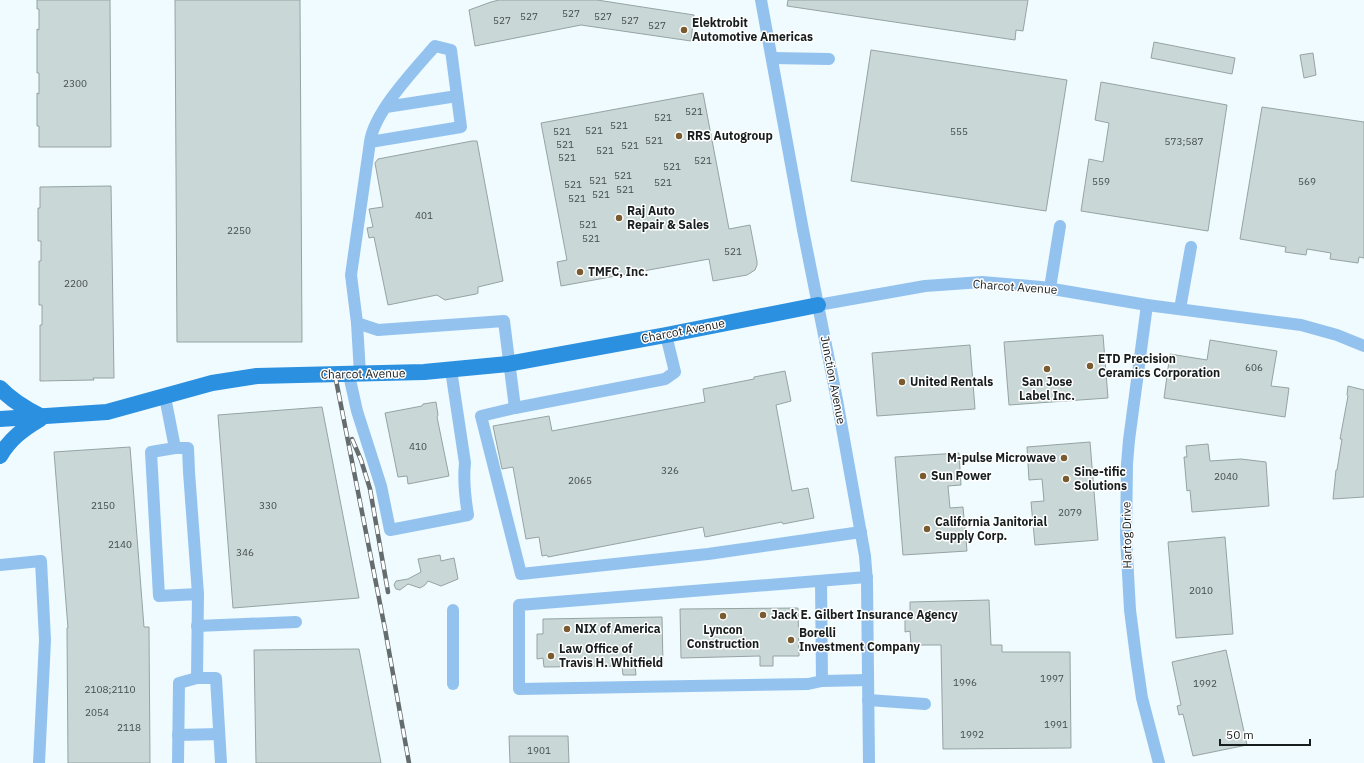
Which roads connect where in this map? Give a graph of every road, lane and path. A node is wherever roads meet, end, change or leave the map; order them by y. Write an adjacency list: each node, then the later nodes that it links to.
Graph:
1 (761, 0): 2 (street, Junction Avenue)
2 (772, 58): 3 (street); 10 (street, Junction Avenue)
3 (829, 58)
4 (457, 96): 5 (street); 5 (street); 6 (street)
5 (386, 107): 6 (street)
6 (370, 142): 13 (street)
7 (1060, 226): 9 (street)
8 (1191, 247): 12 (street)
9 (1050, 288): 10 (street, Charcot Avenue); 11 (street, Charcot Avenue)
10 (818, 305): 14 (main road, Charcot Avenue); 26 (street, Junction Avenue)
11 (1147, 305): 12 (street, Charcot Avenue); 46 (street, Hartog Drive)
12 (1180, 309): 15 (street, Charcot Avenue)
13 (357, 323): 16 (street); 18 (street)
14 (666, 335): 16 (main road, Charcot Avenue); 21 (street)
15 (1364, 346)
16 (508, 364): 17 (main road, Charcot Avenue); 21 (street)
17 (451, 370): 18 (main road, Charcot Avenue); 18 (street)
18 (354, 374): 20 (main road, Charcot Avenue)
19 (0, 388): 22 (main road)
20 (165, 397): 22 (main road, Charcot Avenue); 24 (street)
21 (515, 408): 26 (street)
22 (43, 418): 23 (main road, Charcot Avenue); 25 (main road)
23 (0, 419)
24 (175, 448): 30 (street); 30 (street)
25 (0, 456)
26 (861, 532): 28 (street, Junction Avenue)
27 (0, 565): 42 (street)
28 (867, 577): 29 (street); 35 (street, Junction Avenue)
29 (821, 581): 36 (street); 36 (street)
30 (198, 594): 33 (street)
31 (453, 610): 37 (street)
32 (296, 622): 33 (street)
33 (198, 626): 34 (street)
34 (197, 678): 40 (street); 41 (street)
35 (868, 680): 36 (street); 38 (street, Junction Avenue)
36 (822, 681)
37 (453, 684)
38 (868, 700): 39 (street); 45 (street, Junction Avenue)
39 (925, 704)
40 (219, 734): 41 (street); 44 (street)
41 (178, 735): 43 (street)
42 (39, 763)
43 (178, 763)
44 (221, 763)
45 (869, 763)
46 (1159, 763)

